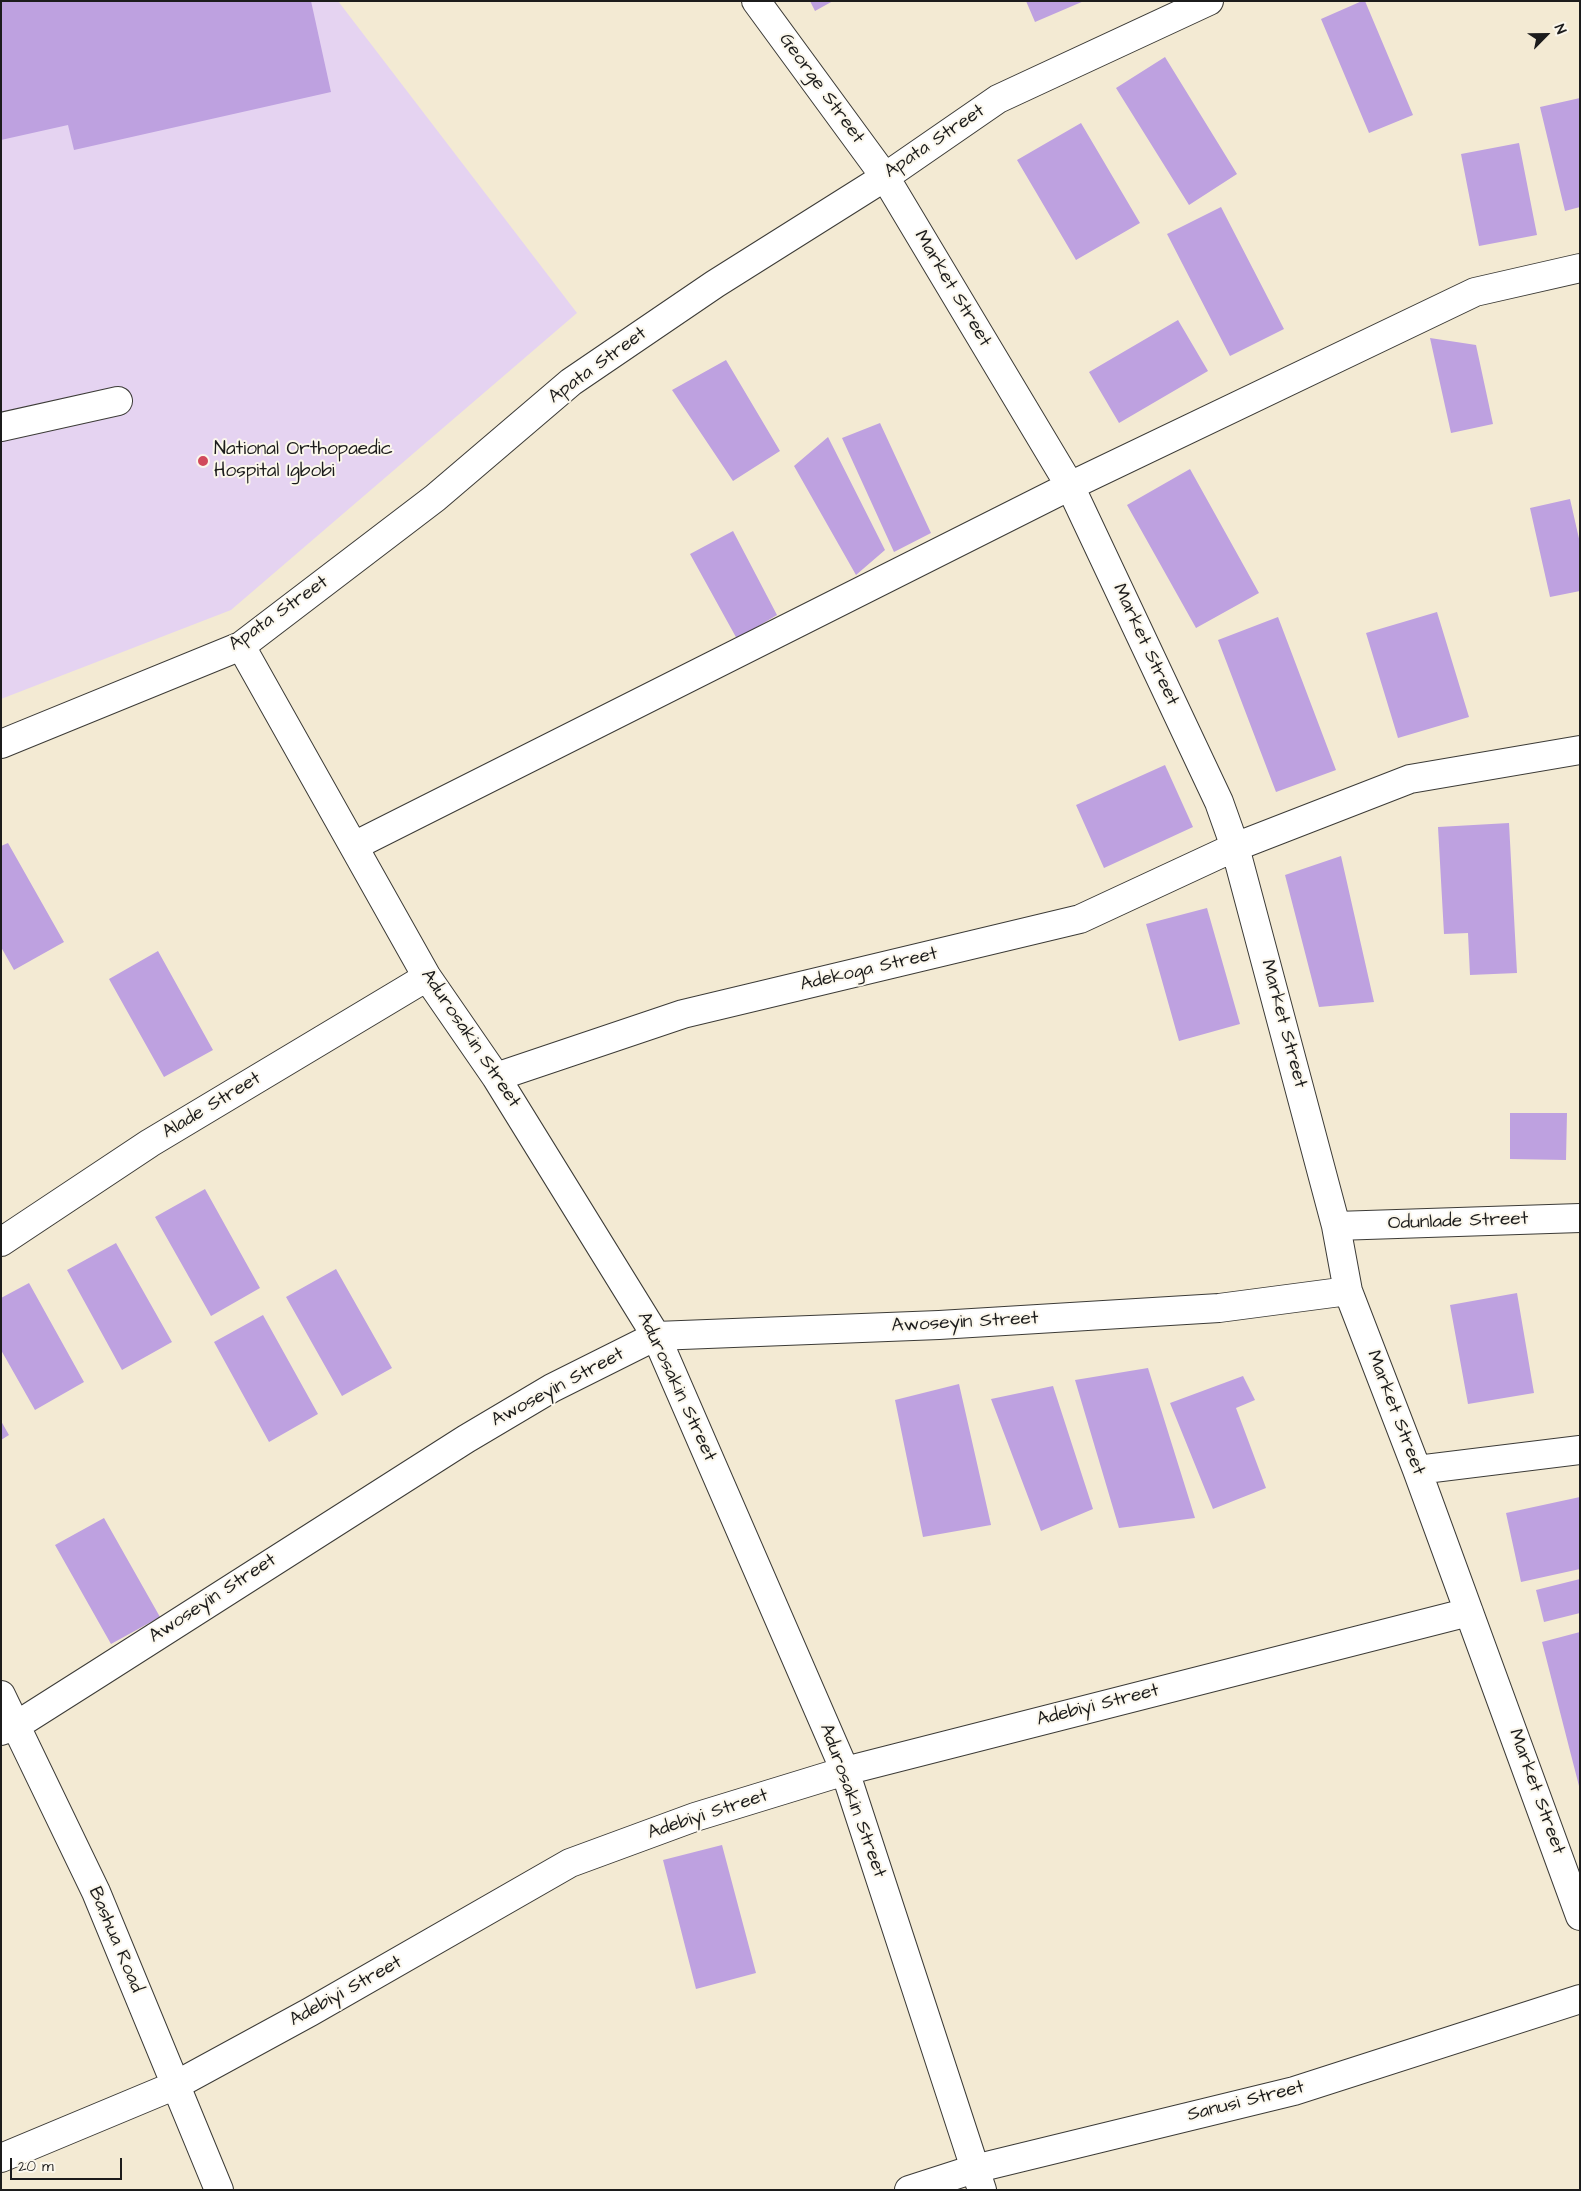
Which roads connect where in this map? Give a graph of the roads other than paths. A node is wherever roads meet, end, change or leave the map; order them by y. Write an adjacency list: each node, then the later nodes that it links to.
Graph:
1 (756, 1): 3 (street, George Street)
2 (1209, 1): 3 (street, Apata Street)
3 (885, 177): 7 (street, Market Street); 8 (street, Apata Street)
4 (1580, 268): 7 (street)
5 (118, 401): 6 (street)
6 (1, 427)
7 (1070, 486): 11 (street); 12 (street, Market Street)
8 (241, 646): 9 (street, Apata Street); 11 (street, Adurosakin Street)
9 (1, 744)
10 (1580, 750): 12 (street, Adekoga Street)
11 (354, 846): 13 (street, Adurosakin Street)
12 (1235, 847): 14 (street, Adekoga Street); 16 (street, Market Street)
13 (427, 977): 14 (street, Adurosakin Street); 17 (street, Alade Street)
14 (496, 1077): 19 (street, Adurosakin Street)
15 (1580, 1218): 16 (street, Odunlade Street)
16 (1336, 1226): 18 (street, Market Street)
17 (1, 1242)
18 (1348, 1291): 19 (street, Awoseyin Street); 21 (street, Market Street)
19 (656, 1336): 24 (street, Awoseyin Street); 25 (street, Adurosakin Street)
20 (1580, 1450): 21 (street)
21 (1417, 1470): 22 (street, Market Street)
22 (1470, 1612): 25 (street, Adebiyi Street); 26 (street, Market Street)
23 (1, 1695): 24 (street, Bashua Road)
24 (9, 1728): 29 (street, Bashua Road)
25 (845, 1771): 29 (street, Adebiyi Street); 31 (street, Adurosakin Street)
26 (1575, 1884): 27 (street, Market Street)
27 (1580, 1916)
28 (1580, 1999): 31 (street, Sanusi Street)
29 (176, 2085): 30 (street, Adebiyi Street); 32 (street, Bashua Road)
30 (1, 2158)
31 (978, 2179): 33 (street, Sanusi Street)
32 (219, 2190)
33 (909, 2190)

